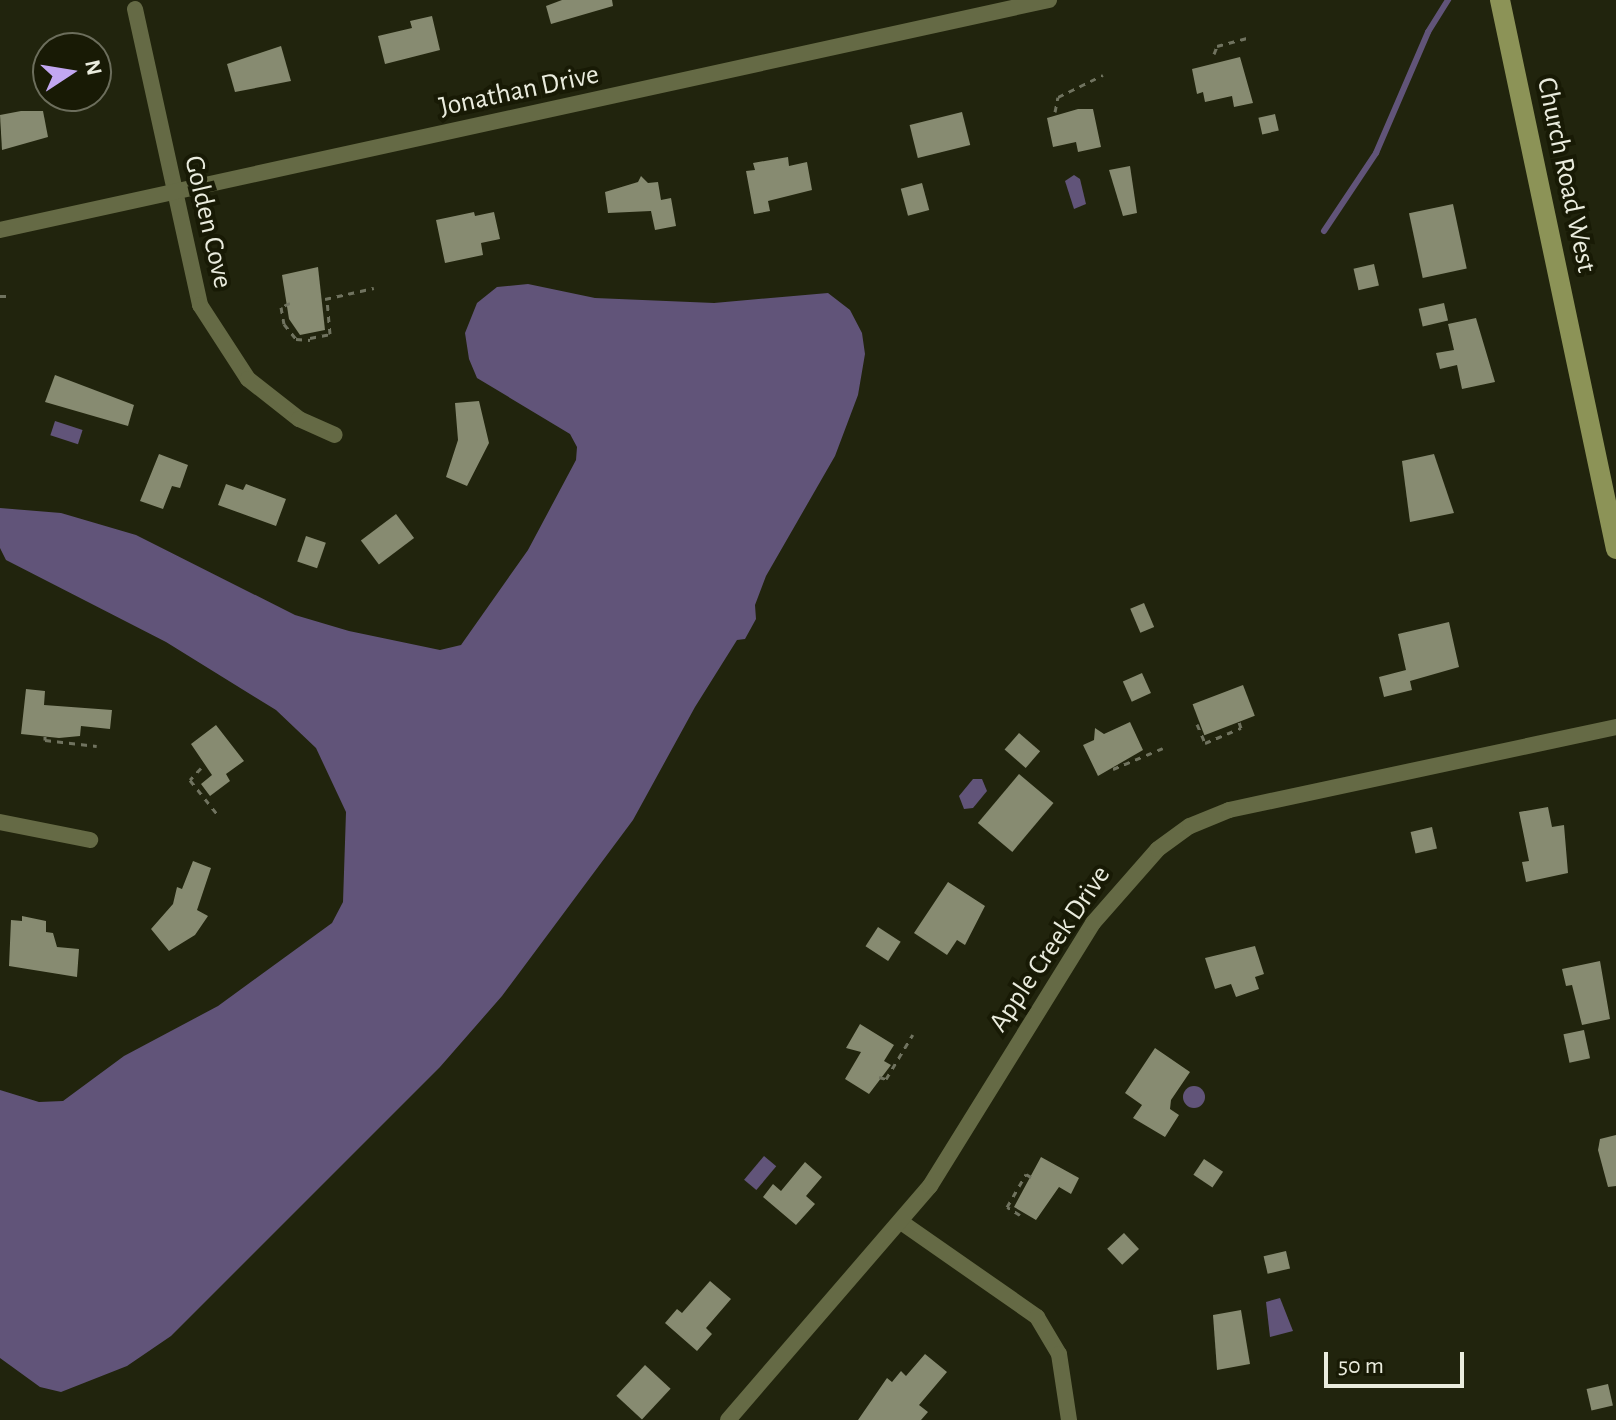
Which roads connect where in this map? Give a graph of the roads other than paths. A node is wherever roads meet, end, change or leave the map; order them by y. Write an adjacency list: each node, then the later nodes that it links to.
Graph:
1 (1049, 0): 4 (street, Jonathan Drive)
2 (1500, 0): 7 (street, Church Road West)
3 (135, 9): 4 (street, Golden Cove)
4 (174, 195): 5 (street, Jonathan Drive); 6 (street, Golden Cove)
5 (0, 230)
6 (335, 435)
7 (1616, 549)
8 (1616, 727): 11 (street, Apple Creek Drive)
9 (0, 822): 10 (street)
10 (90, 840)
11 (901, 1222): 12 (street, Apple Creek Drive); 13 (street)
12 (728, 1420)
13 (1069, 1420)

